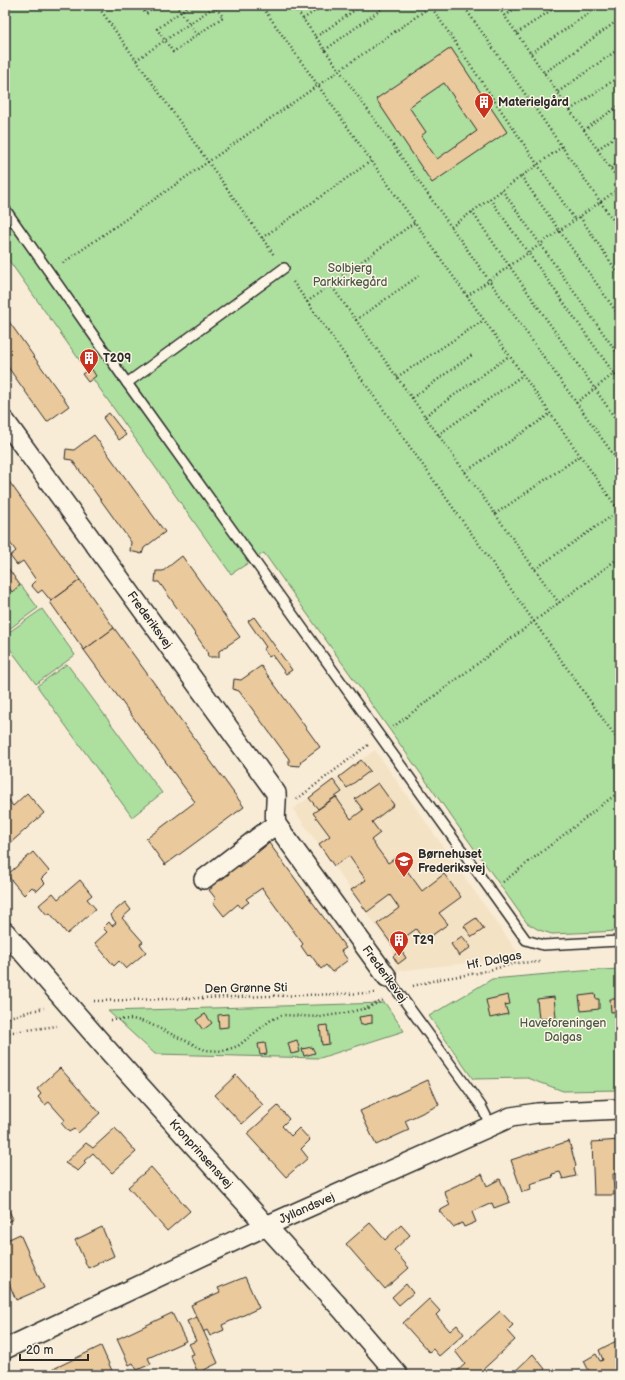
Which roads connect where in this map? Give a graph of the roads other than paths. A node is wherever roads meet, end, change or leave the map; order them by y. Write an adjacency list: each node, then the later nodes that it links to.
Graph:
1 (5, 209): 3 (lane)
2 (284, 268): 3 (lane)
3 (127, 383): 8 (lane)
4 (5, 421): 5 (street, Frederiksvej)
5 (276, 824): 6 (street); 9 (street, Frederiksvej)
6 (204, 879)
7 (5, 932): 12 (street, Kronprinsensvej)
8 (620, 941)
9 (392, 983): 11 (lane, Frederiksvej)
10 (620, 1109): 11 (street, Jyllandsvej)
11 (491, 1126): 12 (street, Jyllandsvej)
12 (266, 1226): 13 (street, Jyllandsvej); 14 (street, Kronprinsensvej)
13 (5, 1349)
14 (398, 1375)

